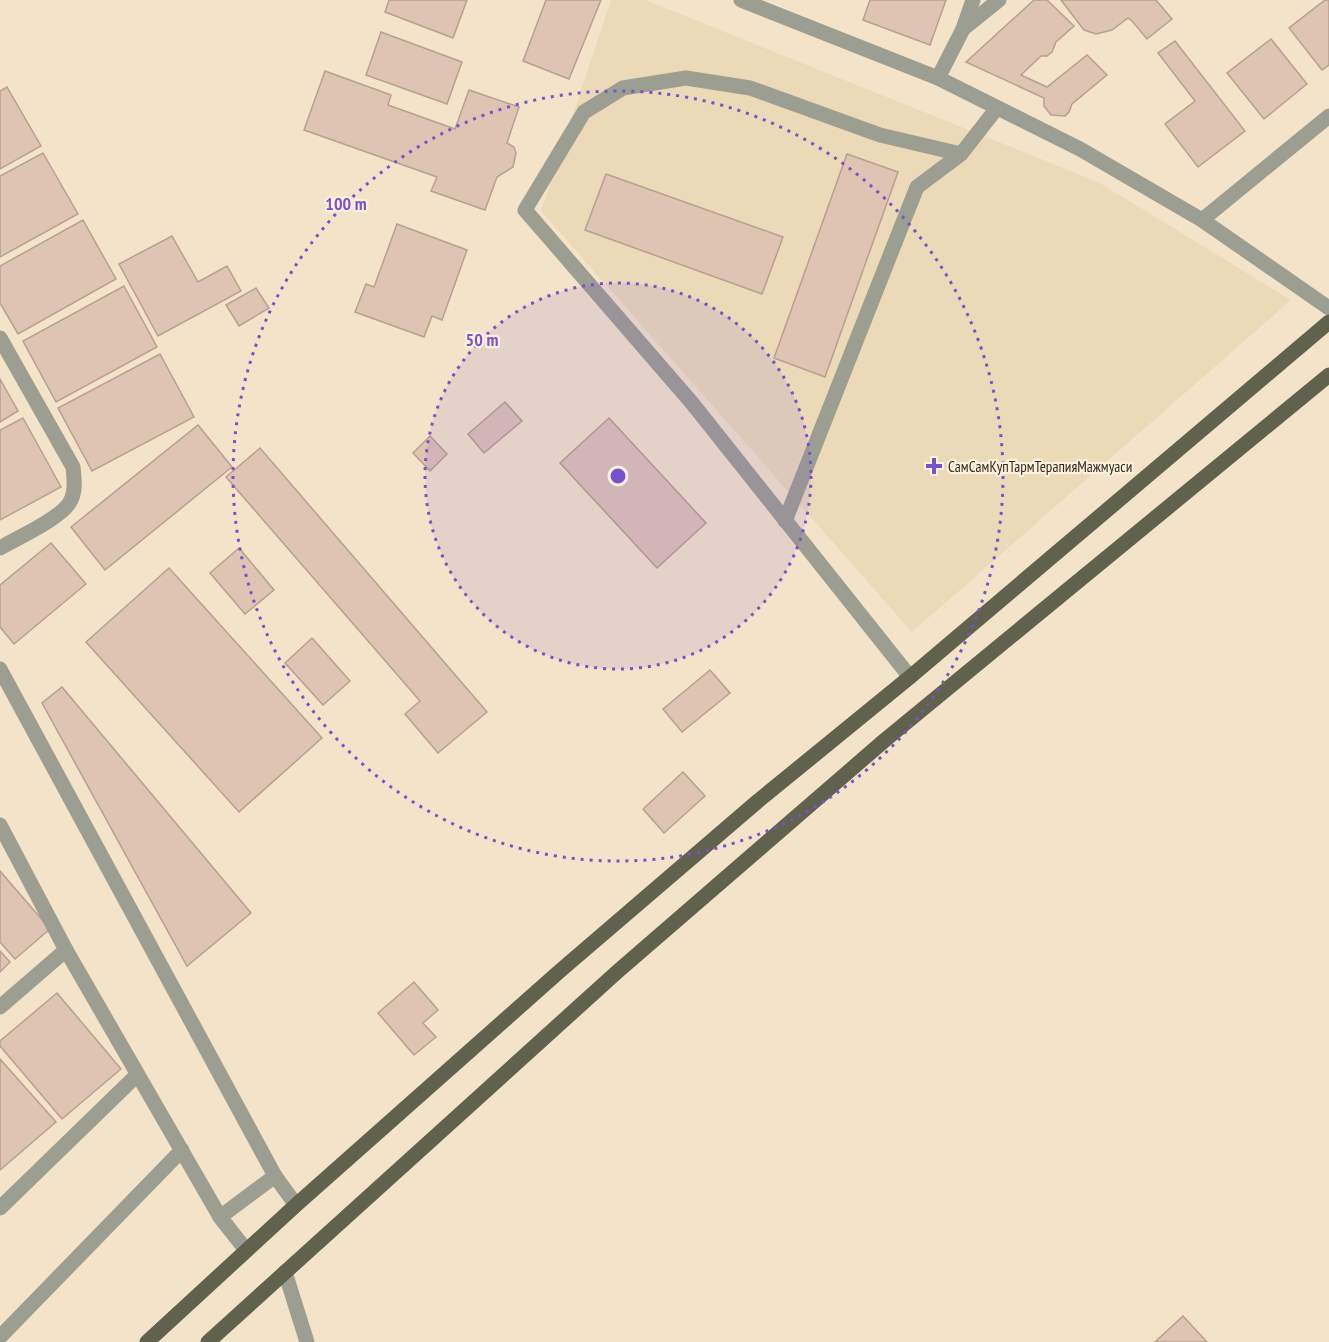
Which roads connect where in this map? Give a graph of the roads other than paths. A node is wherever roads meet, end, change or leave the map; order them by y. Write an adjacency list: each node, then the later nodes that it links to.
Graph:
1 (741, 0): 5 (street)
2 (973, 0): 4 (street)
3 (999, 0): 4 (street)
4 (963, 29): 5 (street)
5 (938, 78): 6 (street)
6 (997, 108): 8 (street); 9 (street)
7 (1329, 116): 9 (street)
8 (961, 154): 14 (street); 14 (street)
9 (1202, 220): 10 (street)
10 (1329, 308)
11 (1329, 322): 17 (main road)
12 (0, 338): 15 (street)
13 (1329, 375): 28 (main road)
14 (785, 521): 17 (street)
15 (0, 548)
16 (0, 669): 23 (street)
17 (910, 677): 24 (main road)
18 (0, 825): 19 (street)
19 (66, 950): 20 (street); 21 (street)
20 (0, 1007)
21 (137, 1075): 22 (street); 25 (street)
22 (182, 1150): 26 (street); 29 (street)
23 (275, 1176): 24 (street); 26 (street)
24 (296, 1205): 27 (main road)
25 (0, 1208)
26 (220, 1217): 27 (street)
27 (246, 1250): 30 (main road)
28 (285, 1272): 31 (main road); 32 (street)
29 (0, 1337)
30 (147, 1342)
31 (208, 1342)
32 (307, 1342)

